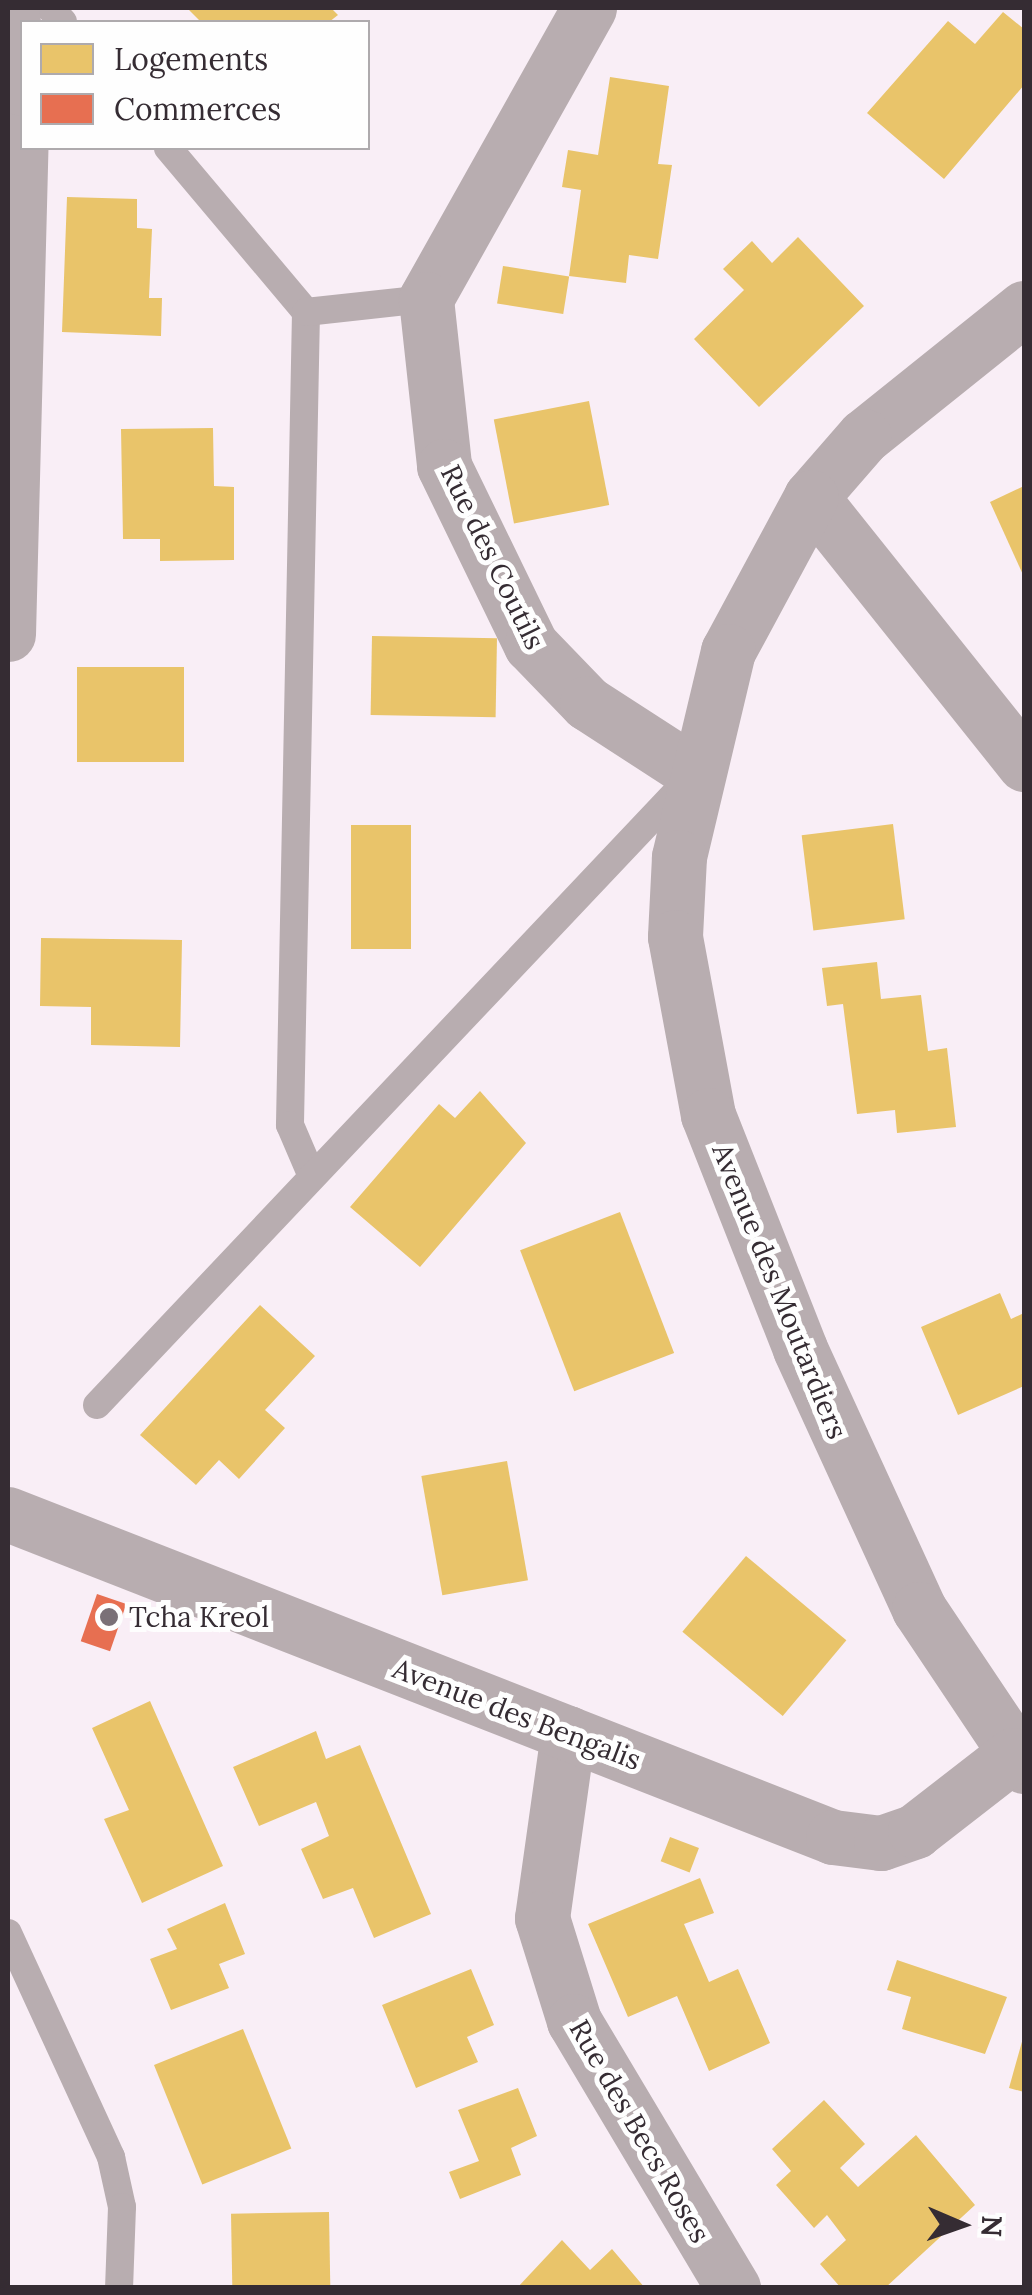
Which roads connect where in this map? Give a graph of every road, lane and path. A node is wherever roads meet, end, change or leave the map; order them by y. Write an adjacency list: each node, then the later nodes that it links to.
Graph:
1 (11, 8): 3 (street)
2 (589, 8): 6 (street)
3 (20, 73)
4 (20, 150): 10 (street)
5 (170, 150): 8 (lane)
6 (426, 299): 8 (lane); 12 (street, Rue des Coutils)
7 (1024, 308): 9 (street, Avenue des Moutardiers)
8 (306, 312): 13 (lane)
9 (811, 497): 11 (street); 12 (street, Avenue des Moutardiers)
10 (8, 634)
11 (1024, 764)
12 (695, 772): 13 (lane, Avenue des Moutardiers); 17 (street, Avenue des Moutardiers)
13 (311, 1174): 14 (lane, Avenue des Moutardiers)
14 (97, 1405)
15 (8, 1514): 16 (street, Avenue des Bengalis)
16 (568, 1734): 17 (street, Avenue des Bengalis); 20 (street, Rue des Becs Roses)
17 (1019, 1760)
18 (8, 1933): 19 (lane)
19 (120, 2288)
20 (733, 2288)

